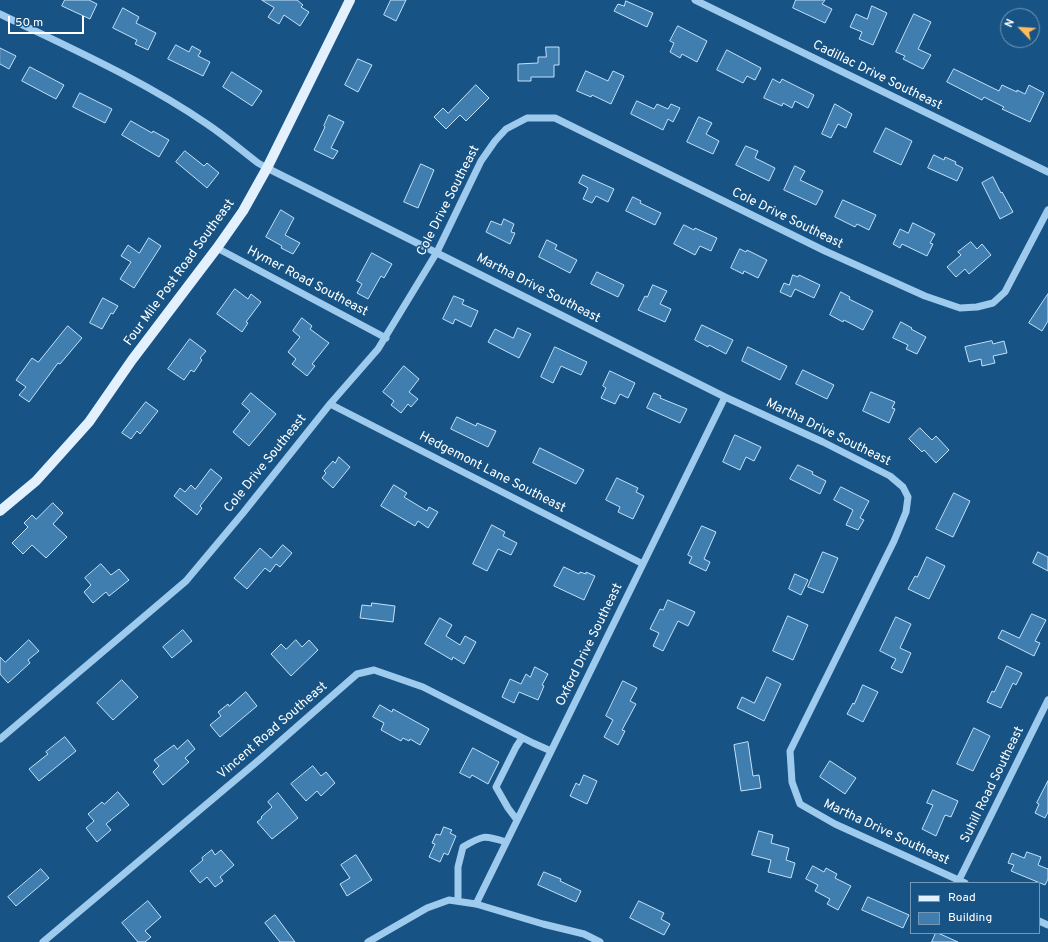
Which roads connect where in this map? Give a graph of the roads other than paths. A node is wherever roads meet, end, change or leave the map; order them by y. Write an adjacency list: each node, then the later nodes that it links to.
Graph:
1 (350, 0): 4 (main road, Four Mile Post Road Southeast)
2 (695, 0): 5 (street, Cadillac Drive Southeast)
3 (0, 14): 4 (street, Martha Drive Southeast)
4 (267, 168): 7 (main road, Four Mile Post Road Southeast); 8 (street, Martha Drive Southeast)
5 (1048, 172)
6 (1048, 210): 8 (street, Cole Drive Southeast)
7 (217, 248): 9 (street, Hymer Road Southeast); 12 (main road, Four Mile Post Road Southeast)
8 (437, 252): 9 (street, Cole Drive Southeast); 10 (street, Martha Drive Southeast)
9 (386, 338): 11 (street, Cole Drive Southeast)
10 (726, 396): 13 (street, Oxford Drive Southeast); 20 (street, Martha Drive Southeast)
11 (330, 404): 13 (street, Hedgemont Lane Southeast); 16 (street, Cole Drive Southeast)
12 (0, 511)
13 (643, 564): 17 (street, Oxford Drive Southeast)
14 (1048, 700): 20 (street, Suhill Road Southeast)
15 (522, 738): 17 (street, Vincent Road Southeast); 18 (street); 24 (street, Vincent Road Southeast)
16 (0, 739)
17 (551, 751): 18 (street, Oxford Drive Southeast)
18 (517, 820): 19 (street, Oxford Drive Southeast)
19 (506, 842): 21 (street); 22 (street, Oxford Drive Southeast)
20 (962, 881)
21 (458, 901): 22 (street); 23 (street)
22 (476, 904): 27 (street)
23 (384, 933): 25 (street); 26 (street)
24 (43, 942)
25 (368, 942)
26 (385, 942)
27 (600, 942)

